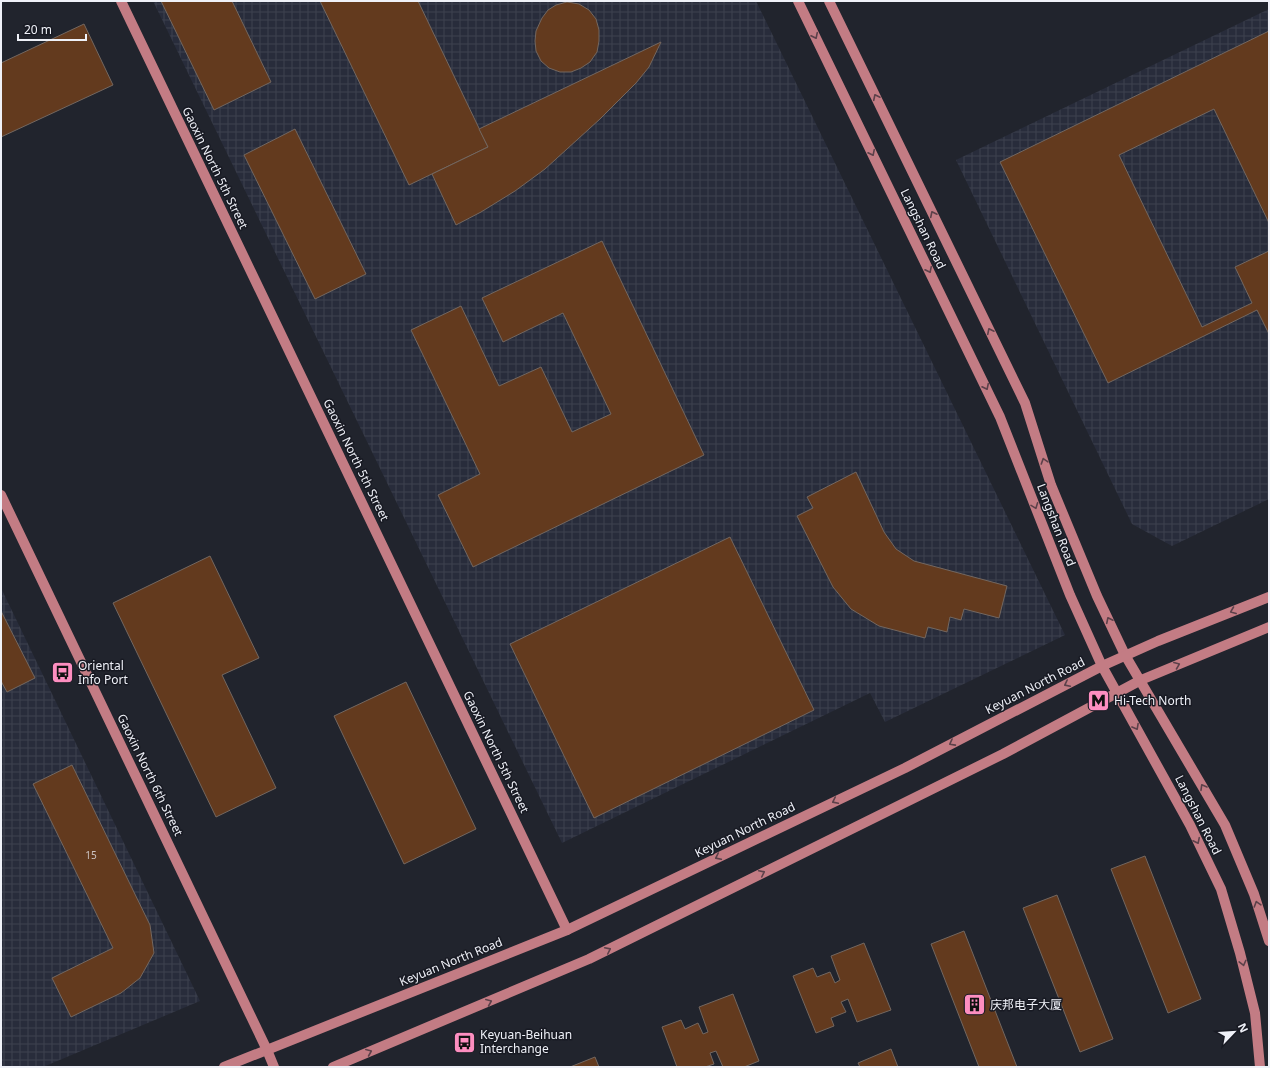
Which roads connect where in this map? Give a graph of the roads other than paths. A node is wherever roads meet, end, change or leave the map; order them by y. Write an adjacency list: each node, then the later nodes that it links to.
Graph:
1 (121, 1): 11 (main road, Gaoxin North 5th Street)
2 (798, 1): 8 (main road, Langshan Road, one-way to 8)
3 (829, 1): 7 (main road, Langshan Road, one-way to 3)
4 (1, 495): 13 (main road, Gaoxin North 6th Street)
5 (1269, 597): 7 (main road, Keyuan North Road, one-way to 7)
6 (1269, 627): 9 (main road, one-way to 6)
7 (1126, 655): 8 (main road, Keyuan North Road); 9 (main road, Langshan Road)
8 (1102, 666): 10 (main road, Langshan Road); 11 (main road, Keyuan North Road, one-way to 11)
9 (1141, 680): 10 (main road); 12 (main road, Langshan Road, one-way to 9)
10 (1117, 692): 16 (main road, one-way to 10); 17 (main road, Langshan Road, one-way to 17)
11 (566, 930): 13 (main road, Keyuan North Road)
12 (1269, 941)
13 (267, 1050): 14 (main road, Keyuan North Road); 15 (main road, Gaoxin North 6th Street)
14 (224, 1067)
15 (274, 1067)
16 (333, 1067)
17 (1260, 1067)

